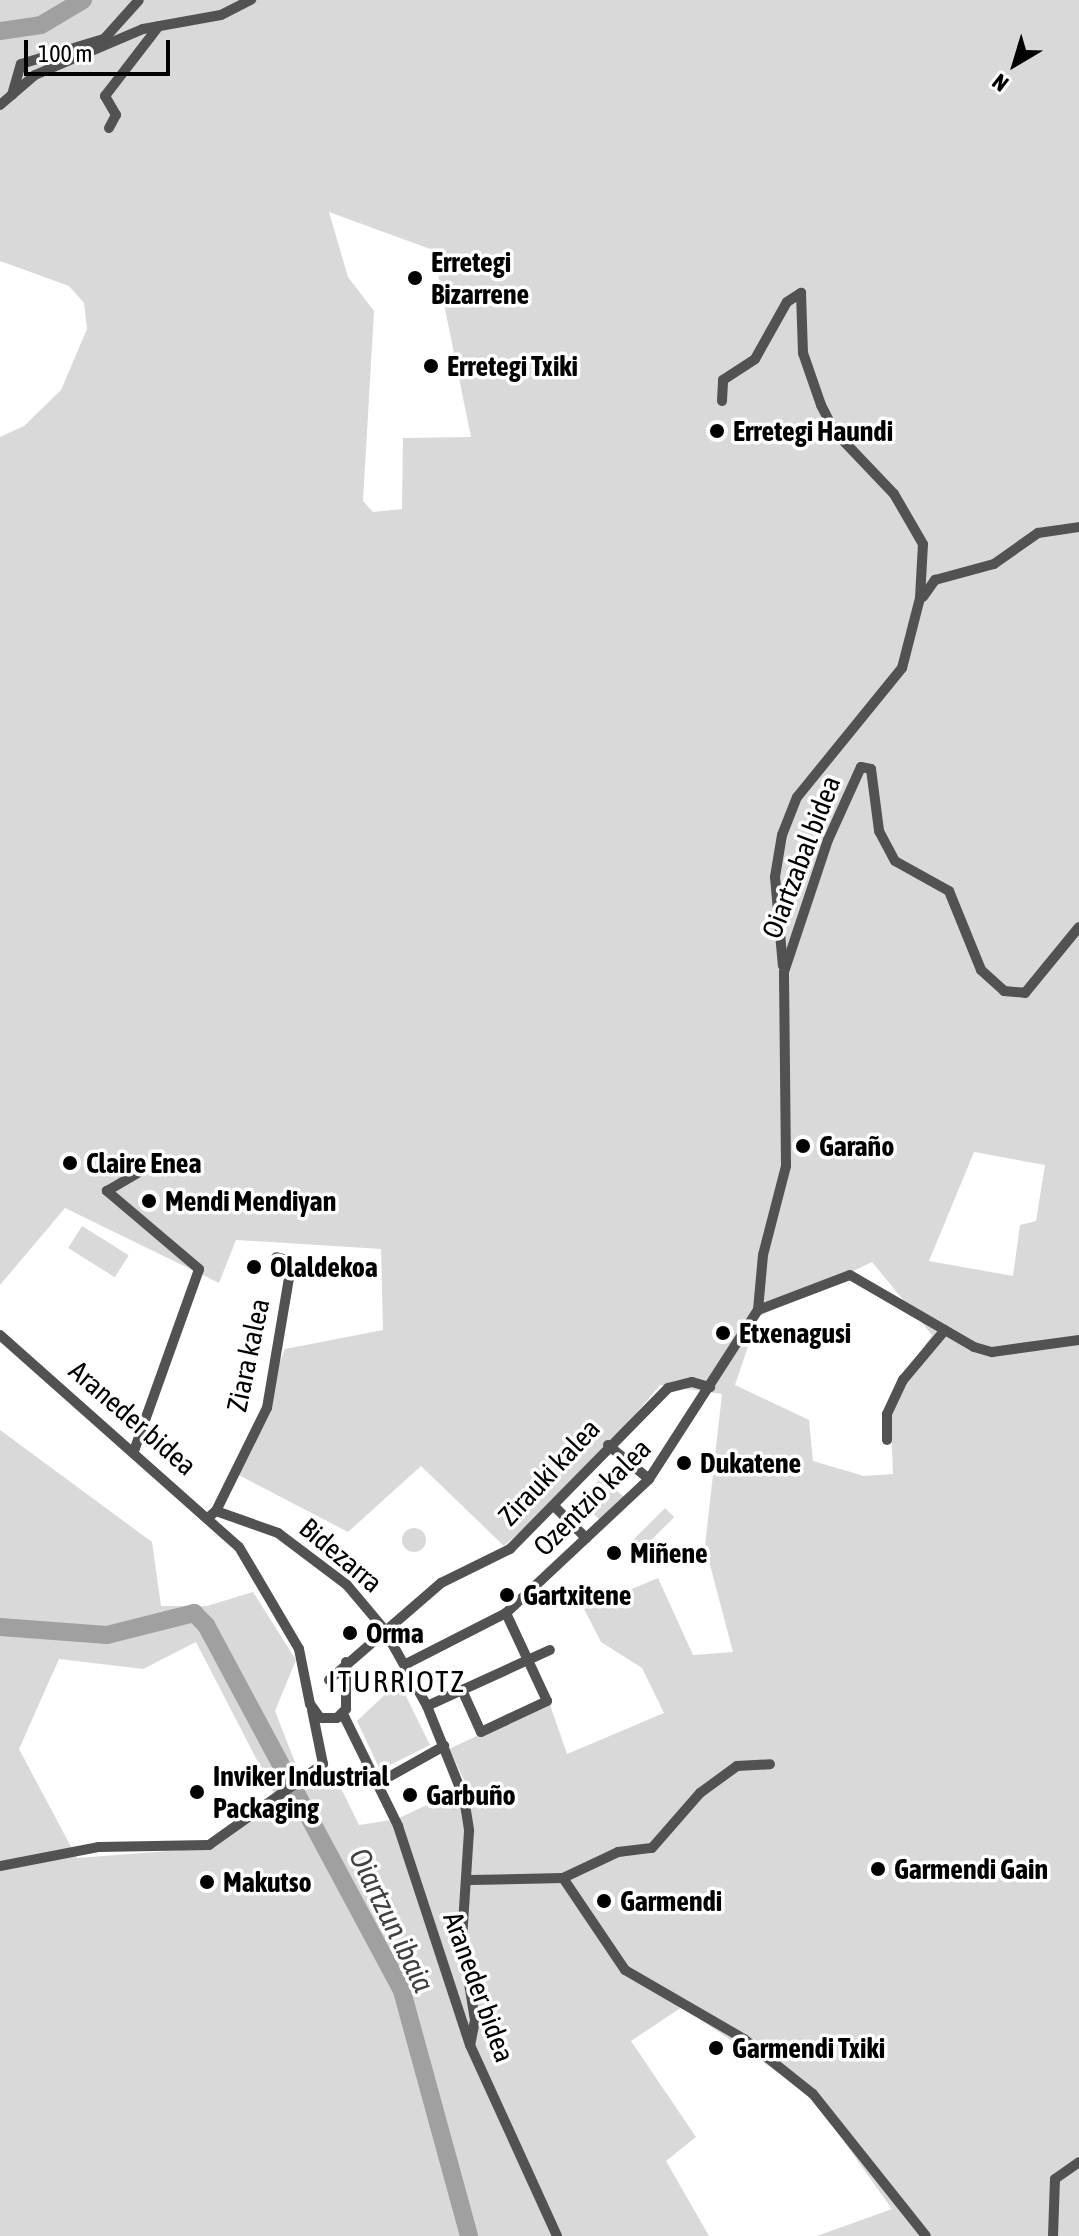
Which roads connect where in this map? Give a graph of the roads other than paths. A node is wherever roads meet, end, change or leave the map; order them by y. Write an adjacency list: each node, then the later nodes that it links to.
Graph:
1 (139, 0): 4 (street)
2 (251, 0): 3 (street)
3 (165, 20): 4 (street); 6 (street)
4 (12, 95): 5 (street)
5 (0, 105)
6 (109, 128)
7 (722, 401): 9 (street)
8 (1079, 527): 9 (street)
9 (917, 611): 11 (street)
10 (1079, 927): 11 (street, Oiartzabal bidea)
11 (784, 972): 14 (street, Oiartzabal bidea)
12 (155, 1163): 21 (street)
13 (276, 1257): 24 (street, Ziara kalea)
14 (758, 1310): 15 (street); 18 (street, Ozentzio kalea)
15 (945, 1330): 17 (street); 19 (street)
16 (0, 1335): 21 (street, Araneder bidea)
17 (1079, 1340)
18 (710, 1387): 20 (street, Zirauki kalea); 22 (street, Ozentzio kalea)
19 (887, 1440)
20 (608, 1445): 22 (street); 23 (street, Zirauki kalea)
21 (134, 1451): 24 (street, Araneder bidea)
22 (649, 1479): 25 (street, Ozentzio kalea)
23 (555, 1507): 25 (street); 27 (street, Zirauki kalea)
24 (212, 1514): 27 (street, Bidezarra); 31 (street, Araneder bidea)
25 (586, 1538): 26 (street, Ozentzio kalea)
26 (506, 1613): 29 (street); 32 (street, Ozentzio kalea)
27 (384, 1629): 30 (street, Zirauki kalea); 32 (street, Bidezarra)
28 (550, 1650): 29 (street)
29 (527, 1660): 35 (street); 35 (street)
30 (346, 1662): 33 (street, Zirauki kalea); 34 (street)
31 (306, 1664): 33 (street, Araneder bidea); 36 (street, Araneder bidea)
32 (406, 1664): 37 (street, Bidezarra)
33 (327, 1681): 34 (street); 36 (street)
34 (345, 1689): 39 (street)
35 (462, 1690): 37 (street)
36 (310, 1693): 38 (street)
37 (427, 1706): 42 (street, Bidezarra)
38 (312, 1710): 40 (street); 41 (street)
39 (343, 1714): 40 (street); 43 (street, Araneder bidea)
40 (327, 1720): 41 (street); 43 (street, Araneder bidea)
41 (313, 1731): 46 (street)
42 (444, 1746): 45 (street); 48 (street, Bidezarra)
43 (361, 1752): 45 (street, Araneder bidea)
44 (770, 1764): 47 (street)
45 (378, 1783): 49 (street, Araneder bidea)
46 (0, 1866)
47 (563, 1878): 48 (street); 52 (street)
48 (470, 1880): 49 (street, Bidezarra)
49 (470, 2045): 51 (street, Araneder bidea)
50 (1079, 2162): 53 (street)
51 (557, 2236)
52 (926, 2236)
53 (1053, 2236)

